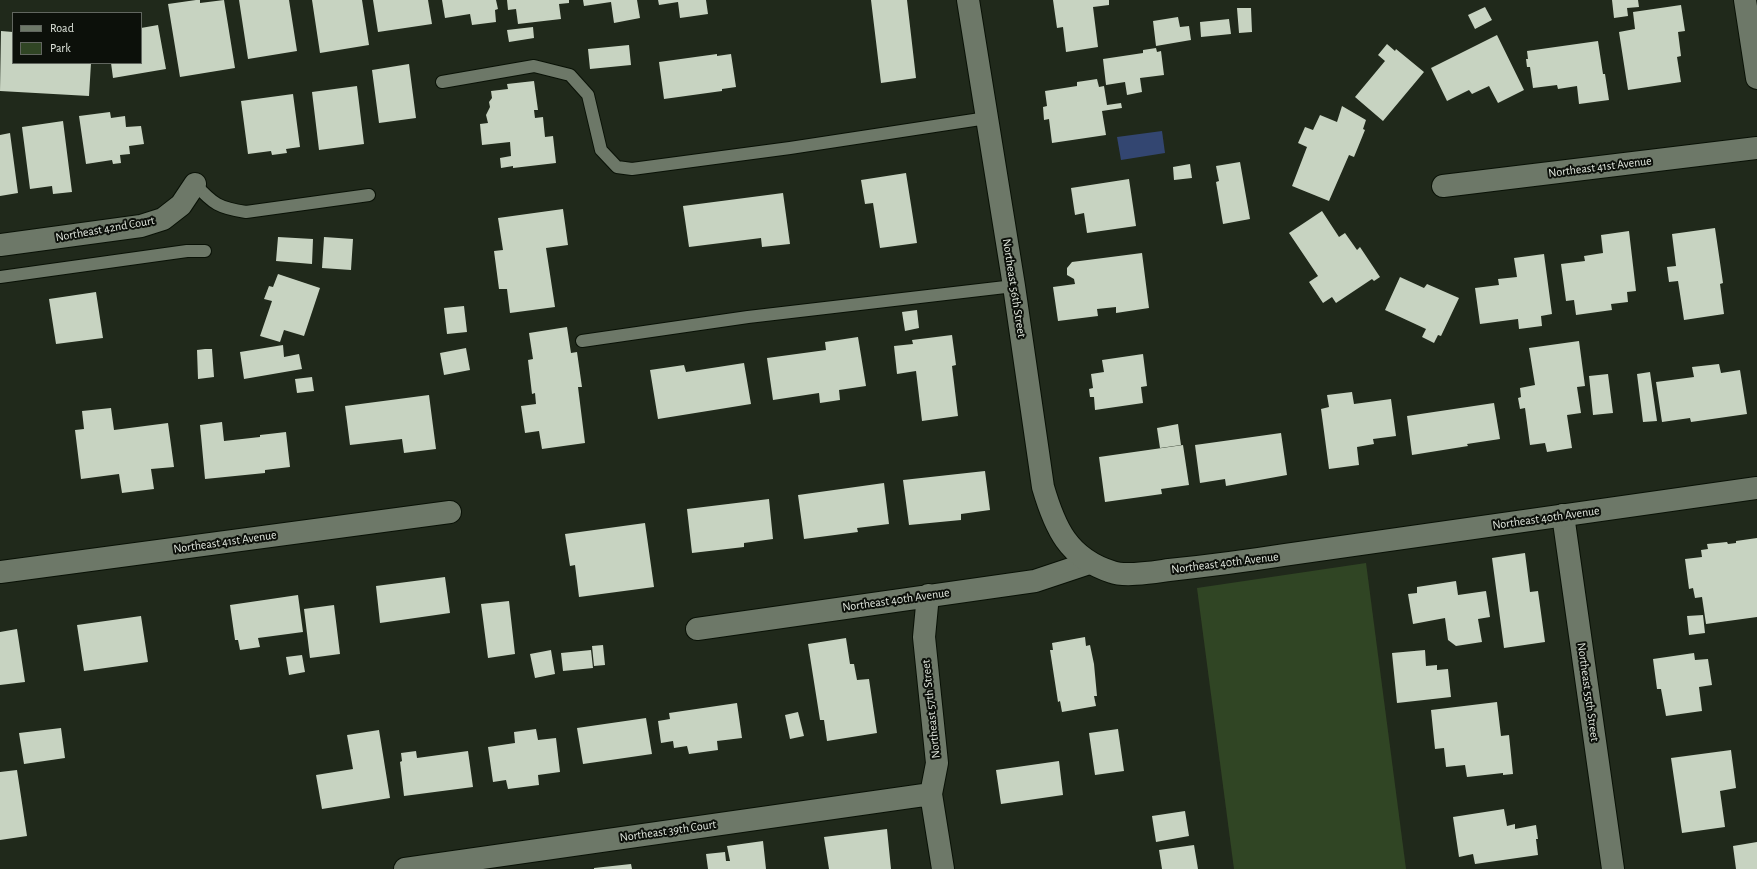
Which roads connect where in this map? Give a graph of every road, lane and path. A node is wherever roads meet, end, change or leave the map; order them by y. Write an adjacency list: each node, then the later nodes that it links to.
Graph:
1 (968, 0): 5 (street, Northeast 56th Street)
2 (1745, 0): 3 (street)
3 (1757, 78)
4 (442, 82): 5 (lane)
5 (987, 118): 13 (street, Northeast 56th Street)
6 (1757, 148): 8 (street, Northeast 41st Avenue)
7 (195, 184): 9 (lane); 10 (street, Northeast 42nd Court)
8 (1443, 186)
9 (369, 195)
10 (0, 245)
11 (205, 251): 12 (lane)
12 (0, 277)
13 (1014, 286): 14 (lane); 18 (street, Northeast 56th Street)
14 (582, 341)
15 (1757, 488): 17 (street, Northeast 40th Avenue)
16 (450, 512): 19 (street, Northeast 41st Avenue)
17 (1563, 515): 18 (street, Northeast 40th Avenue); 25 (street, Northeast 55th Street)
18 (1089, 563): 20 (street, Northeast 40th Avenue)
19 (0, 572)
20 (928, 595): 21 (street, Northeast 40th Avenue); 22 (street, Northeast 57th Street)
21 (696, 629)
22 (931, 794): 23 (street, Northeast 39th Court); 24 (street, Northeast 57th Street)
23 (405, 869)
24 (943, 869)
25 (1613, 869)

